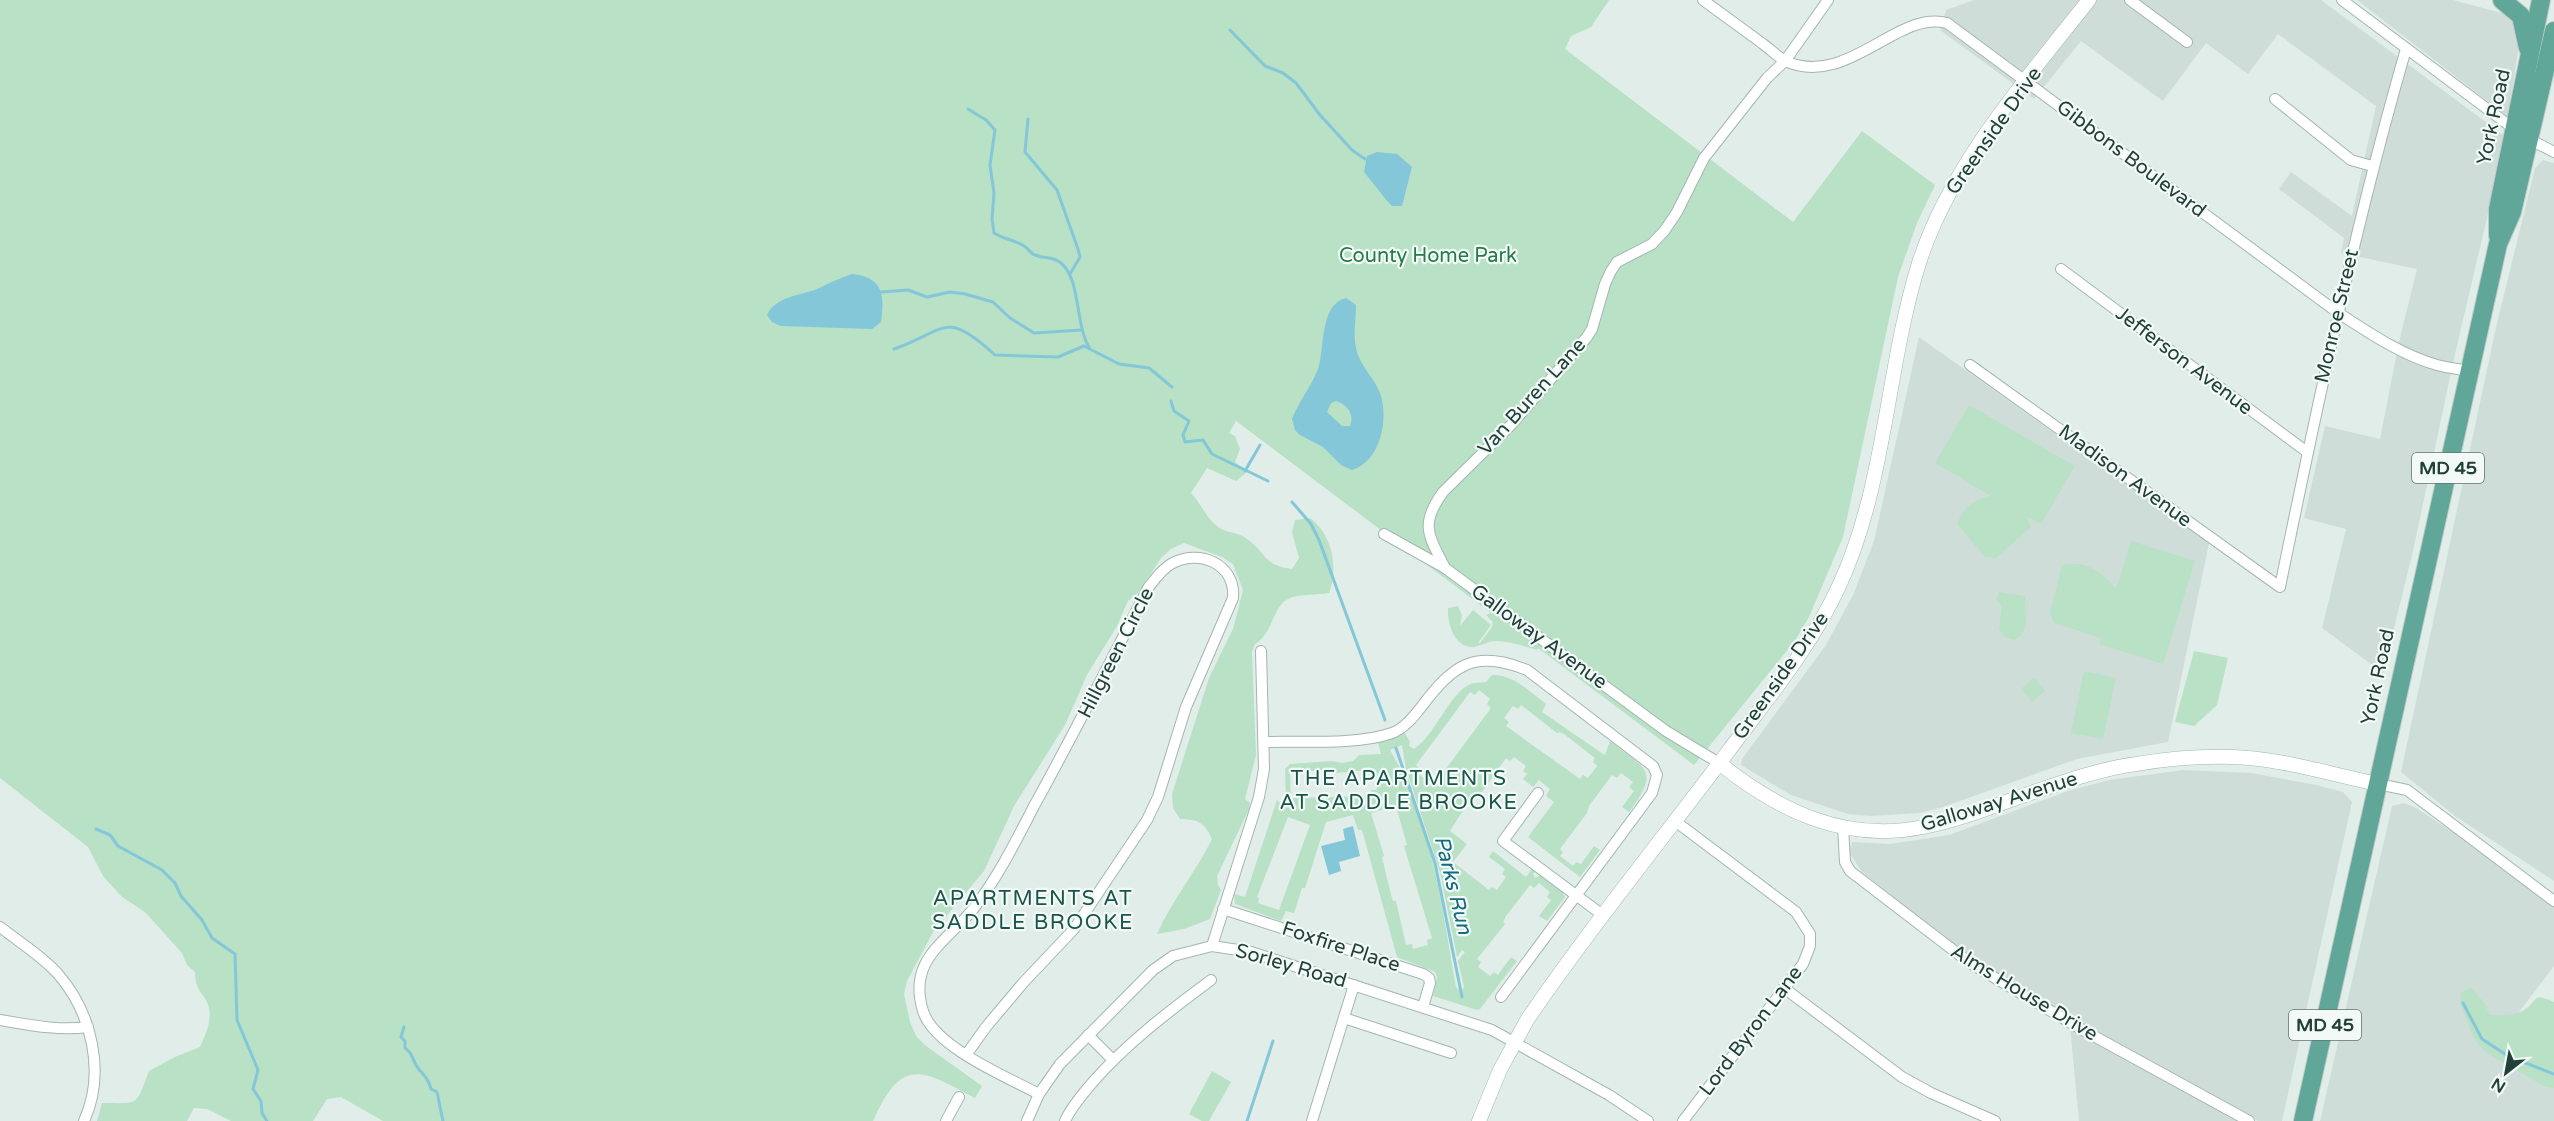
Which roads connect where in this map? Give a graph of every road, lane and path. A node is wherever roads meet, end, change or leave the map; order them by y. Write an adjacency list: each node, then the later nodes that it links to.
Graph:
1 (1703, 0): 12 (street)
2 (1828, 0): 12 (street)
3 (2089, 0): 14 (street, Greenside Drive)
4 (2130, 0): 9 (street)
5 (2342, 0): 10 (street)
6 (2502, 0): 11 (main road)
7 (2541, 2): 11 (main road, York Road / MD 45)
8 (2554, 31): 13 (main road, York Road / MD 45)
9 (2187, 42)
10 (2406, 49): 16 (street); 18 (street, Monroe Street)
11 (2530, 56): 16 (main road, York Road / MD 45)
12 (1785, 61): 14 (street, Gibbons Boulevard); 25 (street, Van Buren Lane)
13 (2548, 75): 16 (main road, York Road / MD 45)
14 (2026, 81): 20 (street, Gibbons Boulevard); 29 (street, Greenside Drive)
15 (2275, 99): 18 (street)
16 (2522, 134): 17 (street); 22 (main road, York Road / MD 45)
17 (2554, 152)
18 (2372, 166): 20 (street, Monroe Street)
19 (2061, 269): 23 (street, Jefferson Avenue)
20 (2337, 312): 22 (street, Gibbons Boulevard); 23 (street, Monroe Street)
21 (1970, 365): 26 (street, Madison Avenue)
22 (2470, 371): 30 (main road, York Road / MD 45)
23 (2307, 452): 26 (street, Monroe Street)
24 (1384, 534): 25 (street, Galloway Avenue)
25 (1445, 568): 29 (street, Galloway Avenue)
26 (2280, 586)
27 (1261, 651): 28 (street)
28 (1264, 742): 34 (street); 36 (street)
29 (1719, 764): 32 (street, Greenside Drive); 33 (street, Galloway Avenue)
30 (2378, 784): 33 (street, Galloway Avenue); 35 (street, Galloway Avenue); 65 (main road, York Road / MD 45)
31 (1538, 793): 34 (street)
32 (1676, 821): 37 (street, Greenside Drive); 42 (street, Lord Byron Lane)
33 (1843, 827): 64 (street, Alms House Drive)
34 (1577, 896): 37 (street); 43 (street)
35 (2554, 901)
36 (1223, 909): 39 (street); 44 (street, Foxfire Place)
37 (1604, 916): 49 (street, Greenside Drive)
38 (0, 927): 47 (street)
39 (1212, 946): 41 (street, Sorley Road); 48 (street, Sorley Road)
40 (1211, 980): 52 (street)
41 (1354, 985): 44 (street, Sorley Road); 45 (street)
42 (1784, 988): 62 (street, Lord Byron Lane); 63 (street)
43 (1501, 998)
44 (1423, 1007): 49 (street, Sorley Road)
45 (1344, 1018): 50 (street); 59 (street)
46 (0, 1020): 47 (street)
47 (88, 1027): 55 (street)
48 (1088, 1035): 52 (street); 53 (street, Sorley Road)
49 (1514, 1041): 60 (street, Greenside Drive); 61 (street, Sorley Road)
50 (1450, 1053)
51 (966, 1055): 51 (street, Hillgreen Circle); 53 (street, Hillgreen Circle)
52 (1112, 1059): 58 (street)
53 (1039, 1094): 57 (street, Sorley Road)
54 (959, 1097): 56 (street)
55 (84, 1121)
56 (946, 1121)
57 (1027, 1121)
58 (1065, 1121)
59 (1312, 1121)
60 (1479, 1121)
61 (1648, 1121)
62 (1683, 1121)
63 (1995, 1121)
64 (2249, 1121)
65 (2303, 1121)

